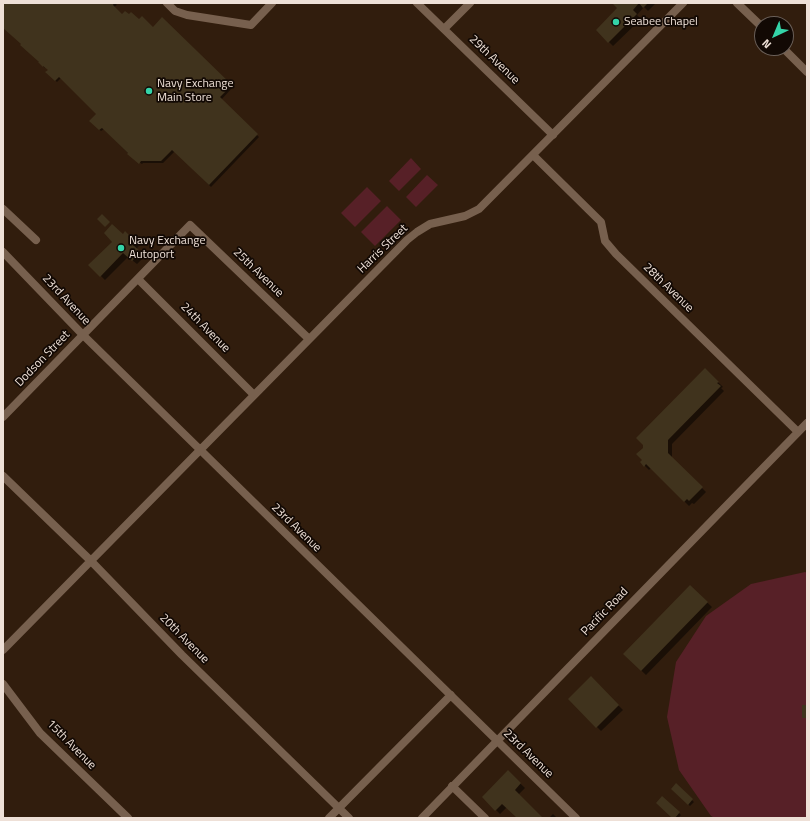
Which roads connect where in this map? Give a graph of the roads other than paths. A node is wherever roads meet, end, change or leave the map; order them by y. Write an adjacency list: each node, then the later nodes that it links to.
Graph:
1 (167, 3): 2 (street)
2 (272, 3)
3 (417, 3): 8 (street, 29th Avenue)
4 (470, 3): 8 (street)
5 (684, 3): 11 (street, Harris Street)
6 (737, 3): 7 (street)
7 (754, 19)
8 (444, 29): 11 (street, 29th Avenue)
9 (791, 56): 10 (street)
10 (807, 72)
11 (553, 135): 12 (street, Harris Street)
12 (533, 155): 19 (street, Harris Street); 23 (street, 28th Avenue)
13 (3, 209): 15 (street)
14 (190, 225): 17 (street, Dodson Street); 19 (street, 25th Avenue)
15 (36, 240)
16 (3, 252): 18 (street, 23rd Avenue)
17 (138, 279): 18 (street, Dodson Street); 20 (street, 24th Avenue)
18 (82, 335): 21 (street, Dodson Street); 24 (street, 23rd Avenue)
19 (309, 339): 20 (street, Harris Street)
20 (254, 394): 24 (street, Harris Street)
21 (3, 417)
22 (807, 423): 23 (street, Pacific Road)
23 (798, 432): 30 (street, Pacific Road)
24 (200, 451): 26 (street, Harris Street); 29 (street, 23rd Avenue)
25 (3, 476): 26 (street, 20th Avenue)
26 (91, 561): 27 (street, Harris Street); 32 (street, 20th Avenue)
27 (3, 650)
28 (3, 684): 33 (street, 15th Avenue)
29 (451, 695): 30 (street, 23rd Avenue); 32 (street)
30 (496, 740): 31 (street, Pacific Road); 38 (street, 23rd Avenue)
31 (452, 786): 36 (street, Pacific Road); 37 (street)
32 (339, 808): 34 (street); 35 (street, 20th Avenue)
33 (128, 818)
34 (329, 818)
35 (348, 818)
36 (422, 818)
37 (485, 818)
38 (576, 818)

